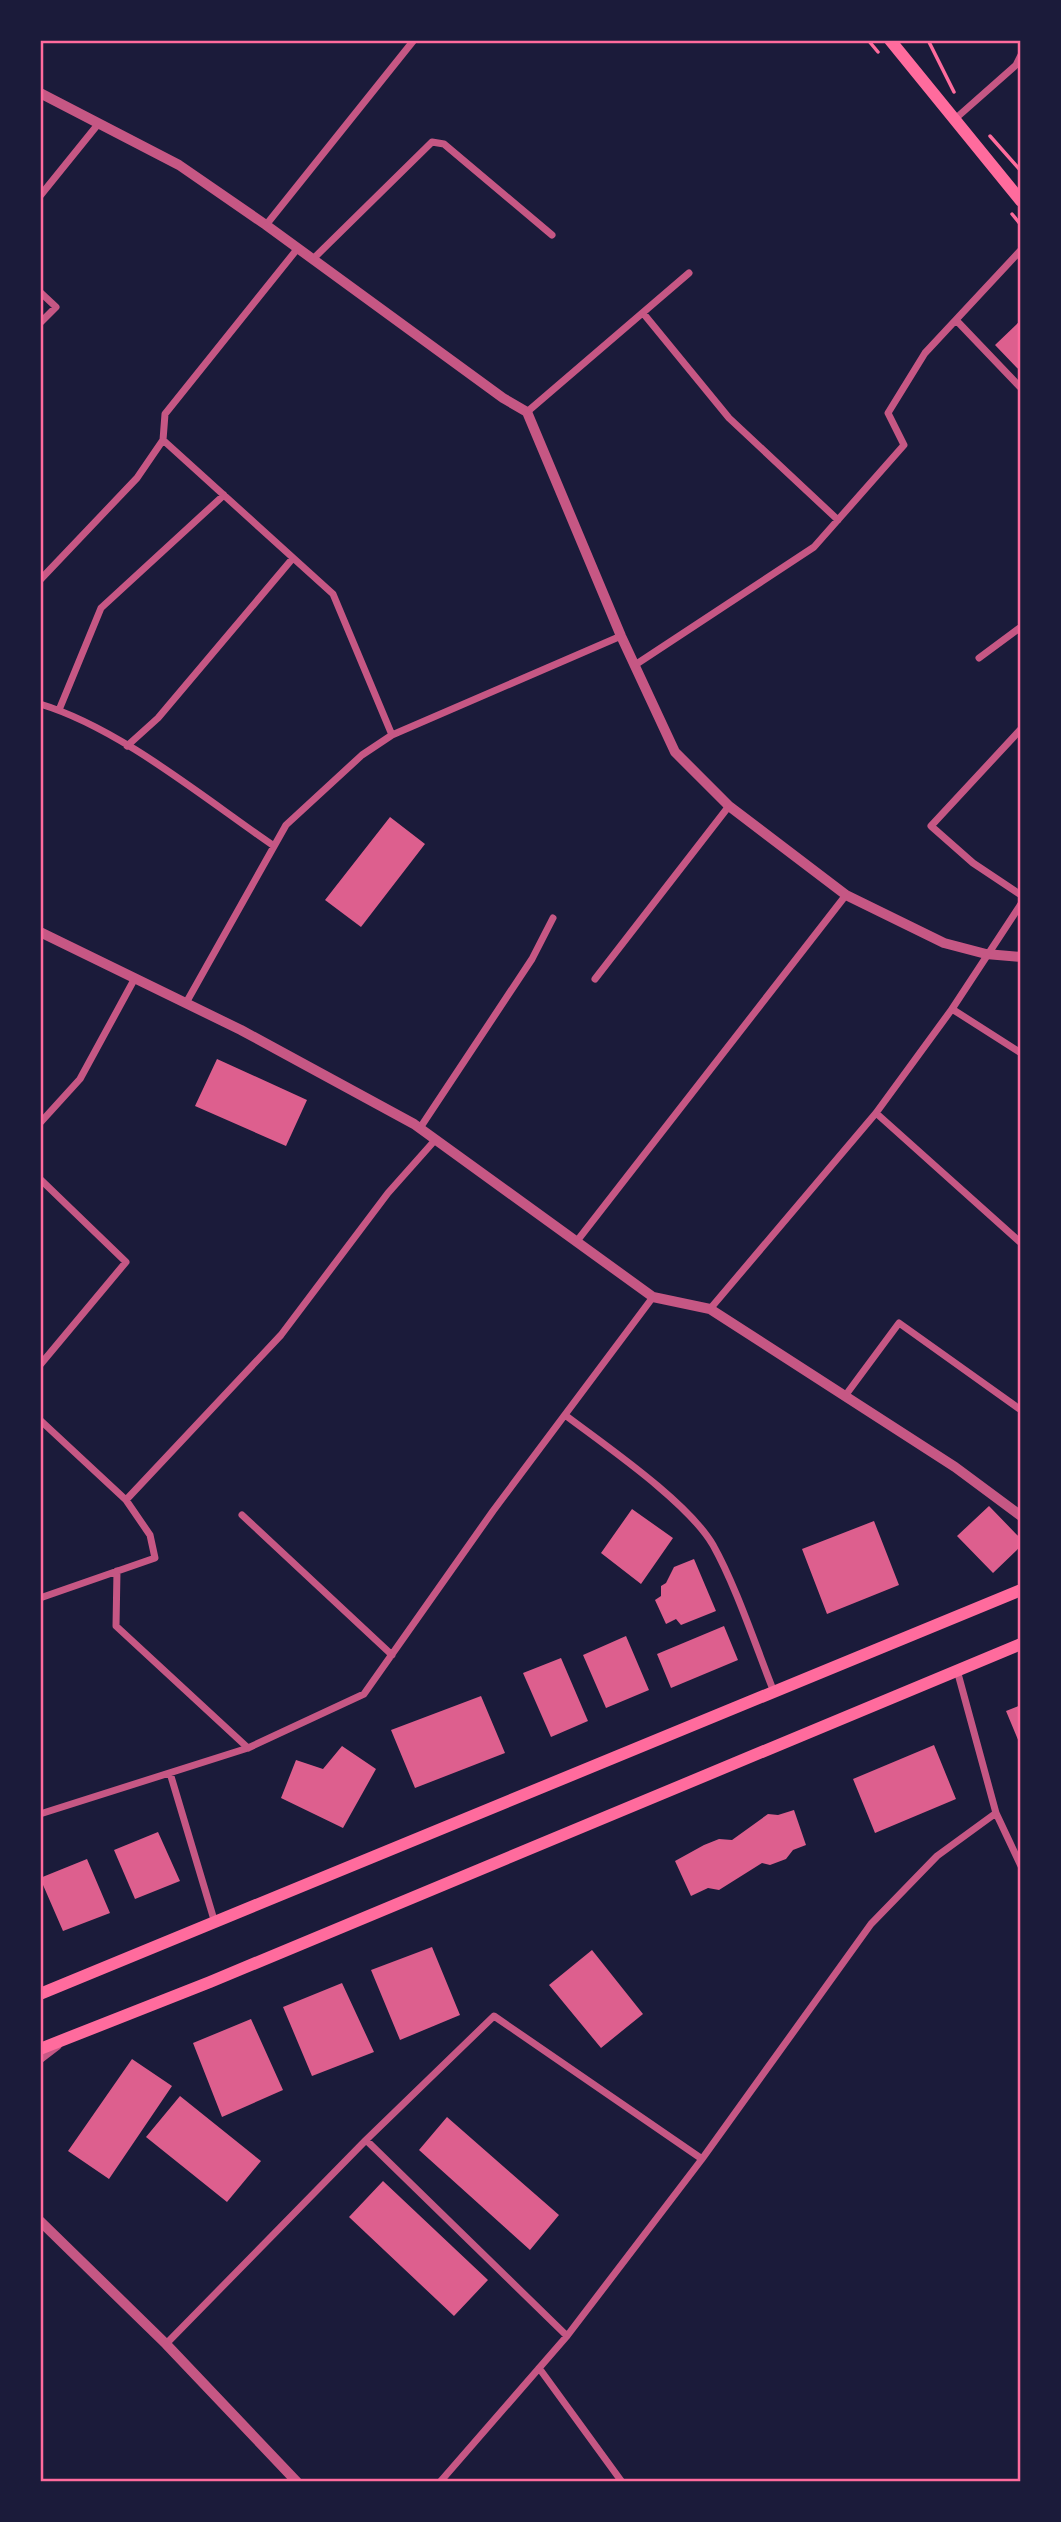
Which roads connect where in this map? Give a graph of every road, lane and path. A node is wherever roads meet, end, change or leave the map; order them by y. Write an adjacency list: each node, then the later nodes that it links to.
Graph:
1 (414, 40): 9 (street)
2 (890, 40): 5 (main road)
3 (1021, 55): 5 (street)
4 (40, 93): 6 (street)
5 (954, 119): 8 (main road)
6 (99, 123): 7 (street); 9 (street)
7 (40, 196)
8 (1021, 201)
9 (266, 225): 11 (street)
10 (552, 235): 13 (street)
11 (298, 248): 13 (street); 21 (street)
12 (1021, 250): 17 (street)
13 (313, 259): 20 (street)
14 (689, 273): 16 (street)
15 (40, 292): 18 (street)
16 (643, 313): 20 (street); 23 (street)
17 (956, 320): 19 (street); 23 (street)
18 (40, 323)
19 (1021, 388)
20 (527, 412): 27 (street)
21 (163, 440): 22 (street); 25 (street)
22 (224, 495): 24 (street); 31 (street)
23 (838, 520): 29 (street)
24 (293, 558): 33 (street); 34 (street)
25 (40, 580)
26 (1021, 627): 28 (street)
27 (621, 636): 29 (street); 33 (street)
28 (979, 658)
29 (635, 665): 35 (street)
30 (40, 704): 31 (street)
31 (59, 710): 34 (street)
32 (1021, 729): 38 (street)
33 (392, 735): 36 (street)
34 (127, 746): 36 (street)
35 (729, 806): 37 (street); 45 (street)
36 (274, 846): 46 (street)
37 (846, 895): 42 (street); 54 (street)
38 (1021, 895)
39 (1021, 904): 42 (street)
40 (553, 918): 51 (street)
41 (40, 932): 44 (street)
42 (986, 954): 43 (street); 47 (street)
43 (1021, 957)
44 (135, 978): 46 (street); 50 (street)
45 (595, 979)
46 (186, 1003): 51 (street)
47 (952, 1009): 48 (street); 49 (street)
48 (1021, 1053)
49 (876, 1113): 55 (street); 57 (street)
50 (40, 1124)
51 (420, 1128): 52 (street)
52 (436, 1139): 54 (street); 63 (street)
53 (40, 1180): 58 (street)
54 (577, 1241): 56 (street)
55 (1021, 1243)
56 (653, 1297): 57 (street); 61 (street)
57 (710, 1310): 59 (street)
58 (40, 1364)
59 (845, 1396): 60 (street); 65 (street)
60 (1021, 1410)
61 (565, 1415): 70 (street); 72 (street)
62 (40, 1420): 63 (street)
63 (127, 1500): 66 (street)
64 (242, 1515): 70 (street)
65 (1021, 1516)
66 (117, 1571): 68 (street); 73 (street)
67 (1021, 1590): 72 (main road)
68 (40, 1598)
69 (1021, 1644): 71 (main road)
70 (392, 1655): 73 (street)
71 (957, 1670): 75 (street); 80 (main road)
72 (774, 1692): 78 (main road)
73 (248, 1748): 74 (street)
74 (170, 1773): 76 (street); 78 (street)
75 (996, 1812): 77 (street); 84 (street)
76 (40, 1814)
77 (1021, 1866)
78 (216, 1924): 79 (main road)
79 (40, 1994)
80 (63, 2040): 81 (main road); 82 (street)
81 (40, 2049)
82 (40, 2058)
83 (366, 2140): 84 (street); 86 (street); 87 (street)
84 (702, 2159): 86 (street)
85 (40, 2221): 87 (street)
86 (567, 2336): 88 (street)
87 (166, 2344): 89 (street)
88 (539, 2368): 90 (street); 91 (street)
89 (297, 2482)
90 (440, 2482)
91 (622, 2482)

